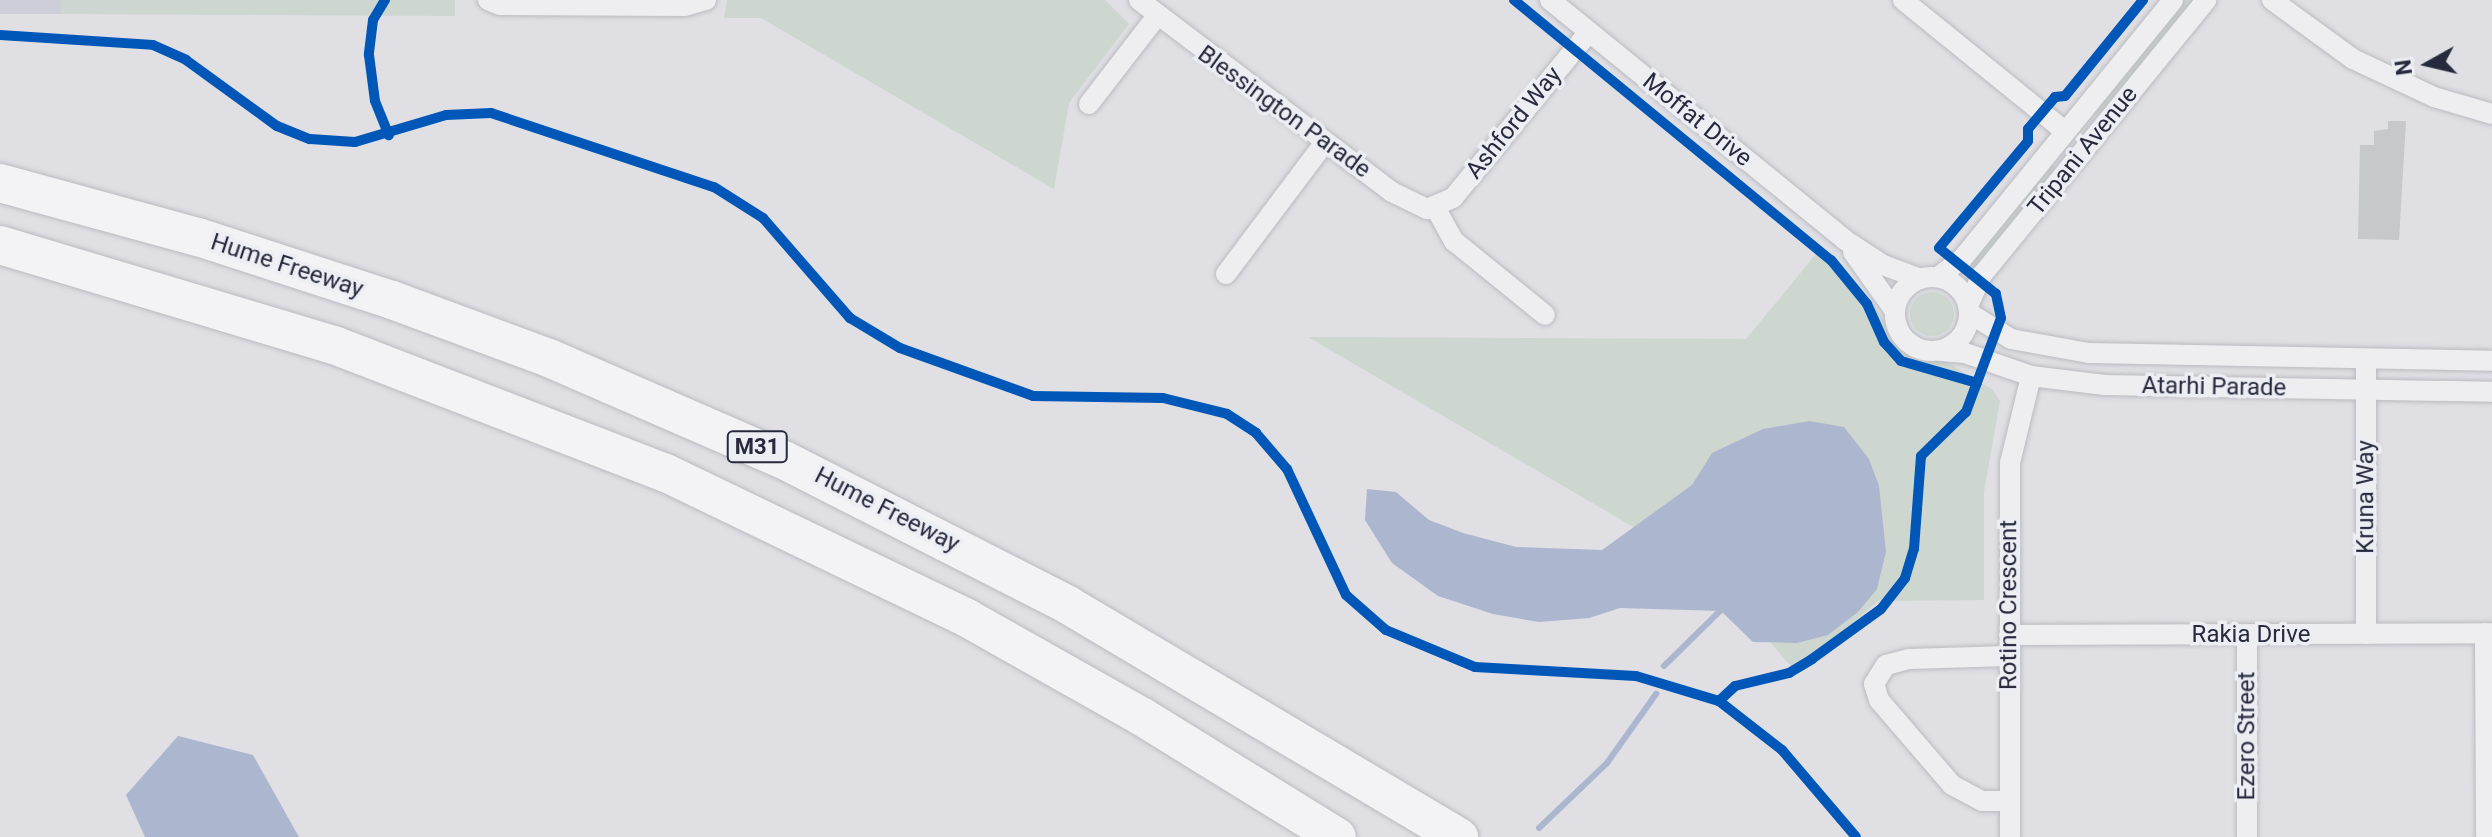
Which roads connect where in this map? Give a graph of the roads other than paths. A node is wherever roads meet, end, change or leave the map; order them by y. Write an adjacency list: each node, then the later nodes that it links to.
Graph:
1 (488, 0): 2 (street)
2 (706, 0)
3 (1139, 0): 9 (street, Blessington Parade)
4 (1550, 0): 10 (street, Moffat Drive)
5 (1903, 0): 13 (street)
6 (2173, 0): 13 (street, Tripani Avenue)
7 (2206, 0): 21 (street, Tripani Avenue)
8 (2272, 0): 12 (street)
9 (1157, 16): 11 (street); 14 (street, Blessington Parade)
10 (1589, 32): 16 (street, Ashford Way); 17 (street, Moffat Drive)
11 (1089, 104)
12 (2492, 114)
13 (2065, 131): 20 (street, Tripani Avenue)
14 (1325, 142): 16 (street, Blessington Parade); 19 (street)
15 (0, 183): 36 (highway, Hume Freeway / M31)
16 (1436, 209): 23 (street)
17 (1845, 240): 20 (street, Moffat Drive); 22 (street, Moffat Drive)
18 (0, 245): 35 (highway, M31)
19 (1226, 274)
20 (1929, 278): 21 (street); 22 (street)
21 (1969, 310): 24 (street); 25 (street, Atarhi Parade)
22 (1895, 311): 24 (street)
23 (1545, 315)
24 (1941, 351): 27 (street, Atarhi Parade)
25 (2366, 359): 26 (street, Atarhi Parade); 28 (street, Kruna Way)
26 (2492, 361)
27 (2031, 376): 28 (street, Atarhi Parade); 33 (street, Rotino Crescent)
28 (2365, 391): 29 (street, Atarhi Parade); 31 (street, Kruna Way)
29 (2492, 392)
30 (2489, 633): 31 (street, Rakia Drive); 39 (street)
31 (2366, 634): 32 (street, Rakia Drive)
32 (2247, 635): 33 (street, Rakia Drive); 38 (street, Ezero Street)
33 (2009, 645): 34 (street, Rotino Crescent); 34 (street, Rakia Drive)
34 (2009, 801): 37 (street, Rotino Crescent)
35 (1337, 837)
36 (1459, 837)
37 (2010, 837)
38 (2247, 837)
39 (2486, 837)

